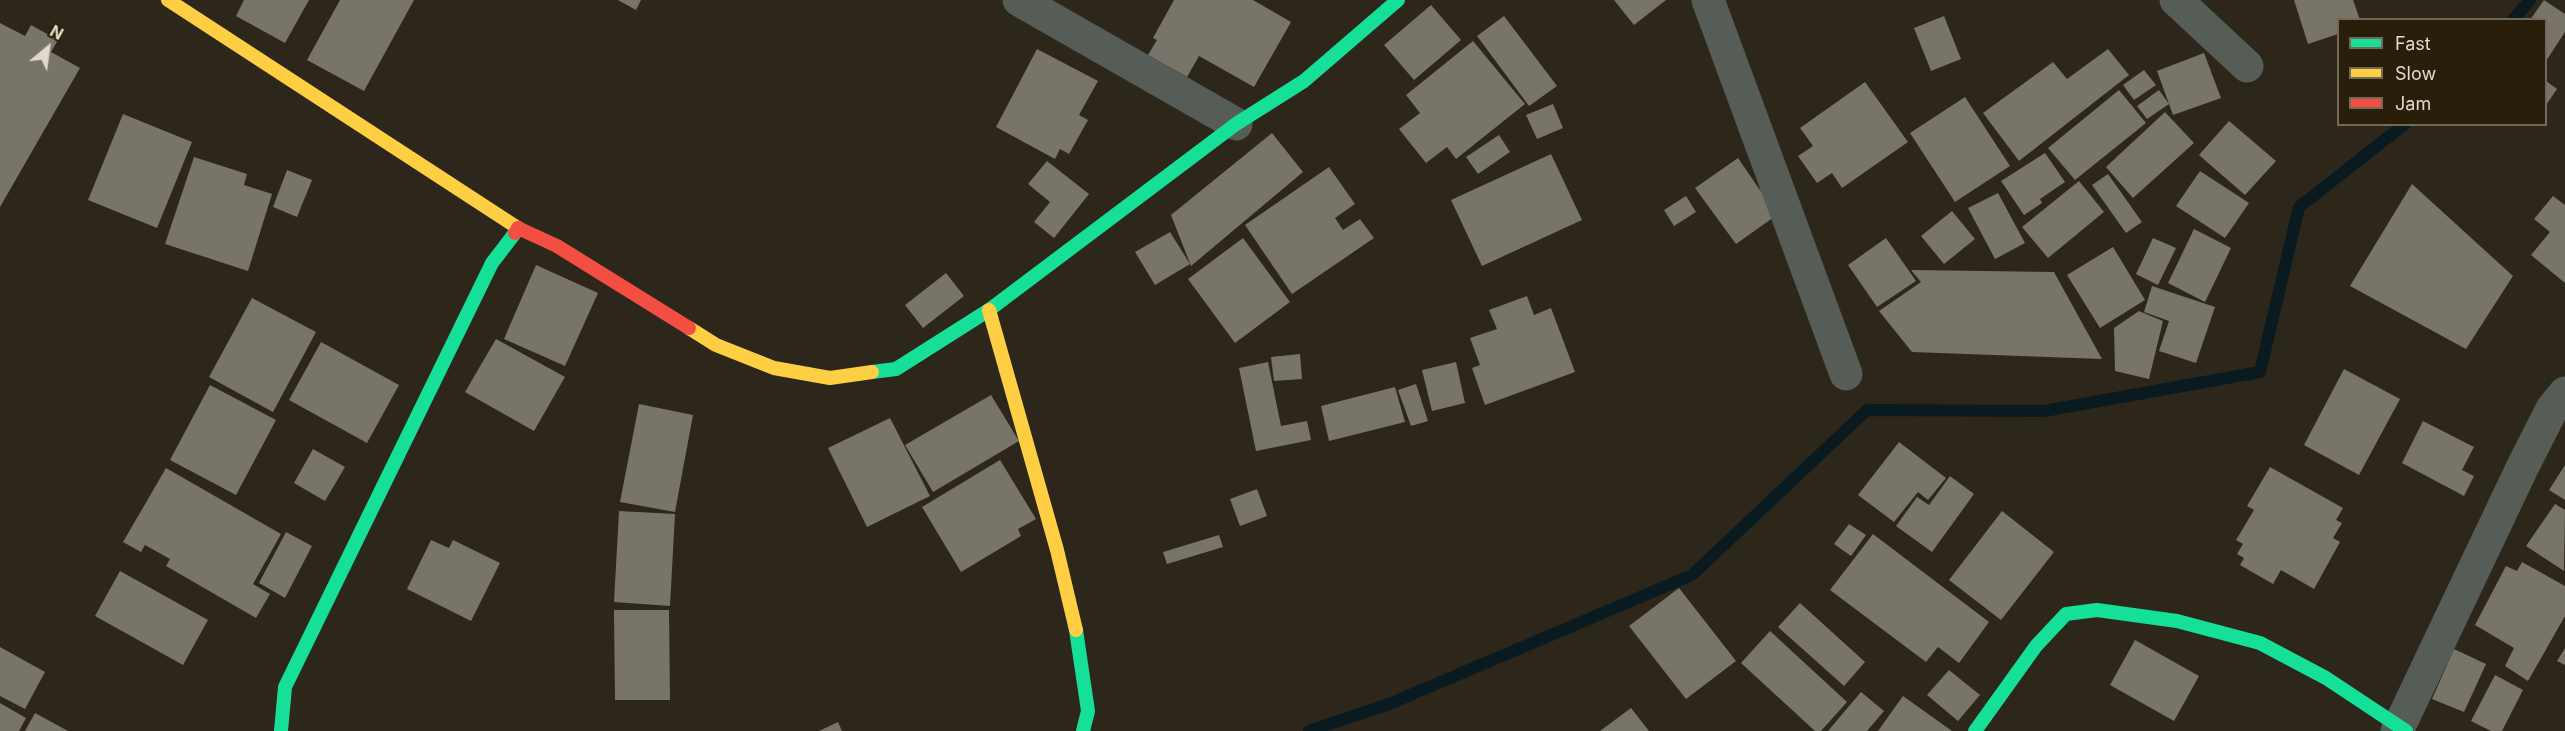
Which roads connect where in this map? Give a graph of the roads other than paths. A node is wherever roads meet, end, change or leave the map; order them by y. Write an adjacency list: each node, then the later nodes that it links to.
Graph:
1 (168, 0): 8 (street)
2 (1019, 0): 7 (street)
3 (1398, 0): 7 (street)
4 (1708, 0): 10 (street)
5 (2176, 0): 6 (street)
6 (2247, 66)
7 (1236, 124): 9 (street)
8 (518, 228): 9 (street); 13 (street)
9 (989, 310): 14 (street)
10 (1846, 374)
11 (2565, 393): 12 (street)
12 (2401, 729): 15 (street)
13 (281, 731)
14 (1083, 731)
15 (1975, 731)

